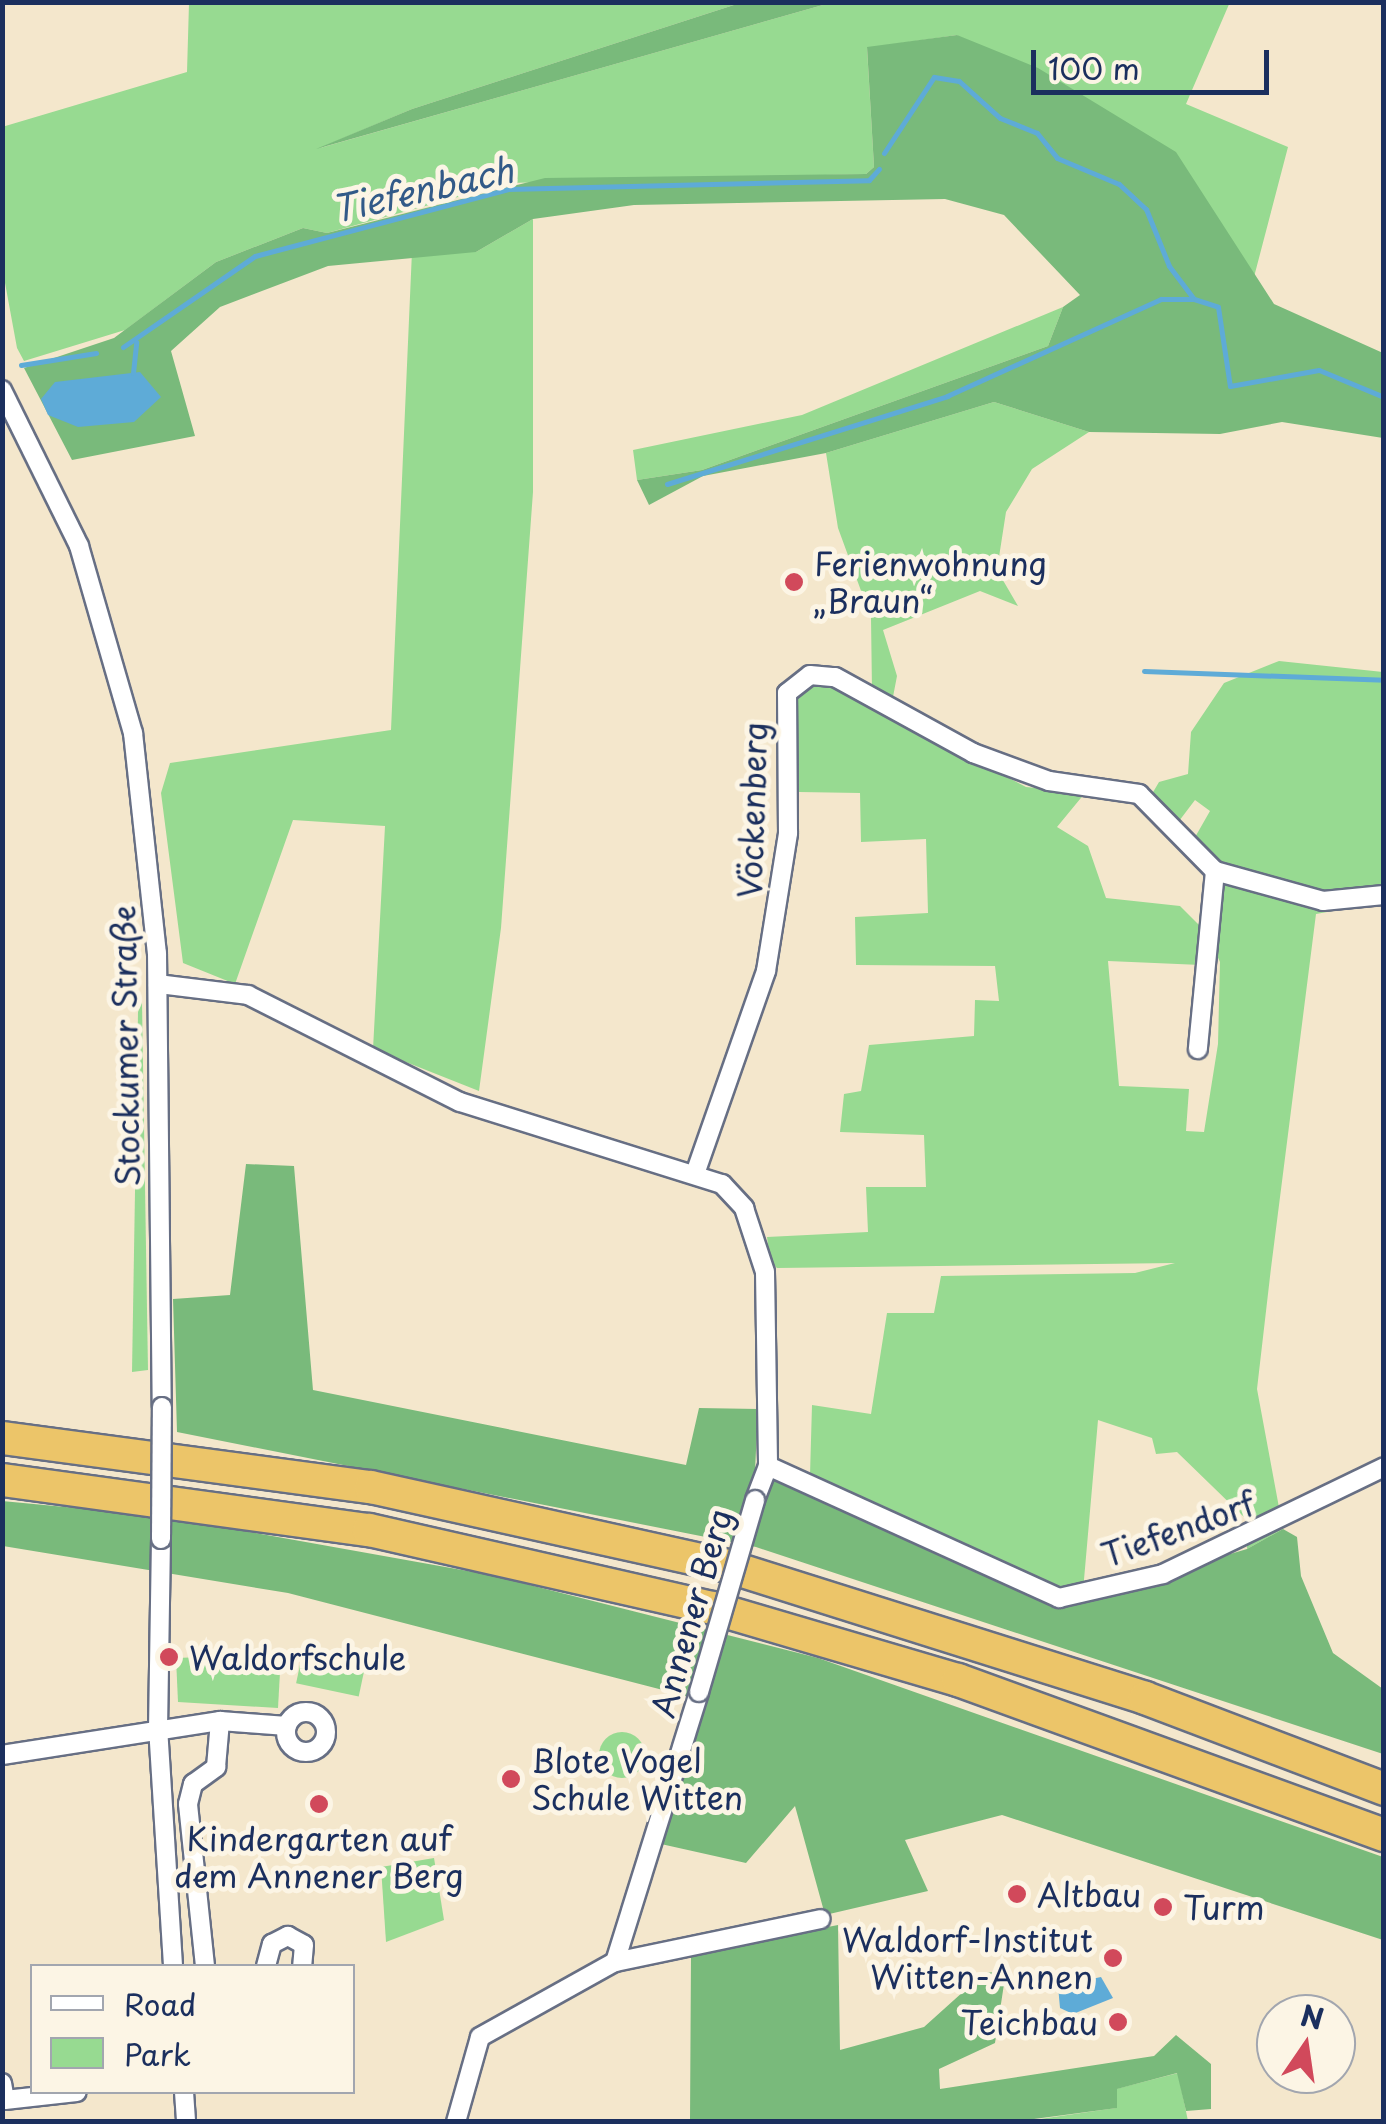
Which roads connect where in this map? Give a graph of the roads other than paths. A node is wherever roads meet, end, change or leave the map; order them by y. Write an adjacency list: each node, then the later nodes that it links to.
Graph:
1 (2, 390): 4 (street, Stockumer Straße)
2 (1215, 871): 3 (street, Vöckenberg); 5 (street); 6 (street, Vöckenberg)
3 (1384, 895)
4 (158, 984): 6 (street); 13 (street, Stockumer Straße, bridge)
5 (1198, 1049)
6 (696, 1171): 8 (street, Annener Berg)
7 (2, 1438): 15 (highway)
8 (768, 1466): 9 (street, Tiefendorf); 18 (street, Annener Berg, bridge)
9 (1384, 1468)
10 (2, 1480): 16 (highway)
11 (220, 1720): 12 (street); 13 (street); 20 (street)
12 (286, 1726)
13 (158, 1727): 14 (street); 19 (street, Stockumer Straße)
14 (2, 1755)
15 (1384, 1789)
16 (1384, 1835)
17 (821, 1920): 18 (street)
18 (615, 1962): 27 (street)
19 (174, 1964)
20 (205, 1964)
21 (267, 1964): 22 (street)
22 (302, 1964)
23 (3, 2086): 24 (street)
24 (60, 2094)
25 (184, 2094): 26 (street)
26 (186, 2122)
27 (456, 2122)

